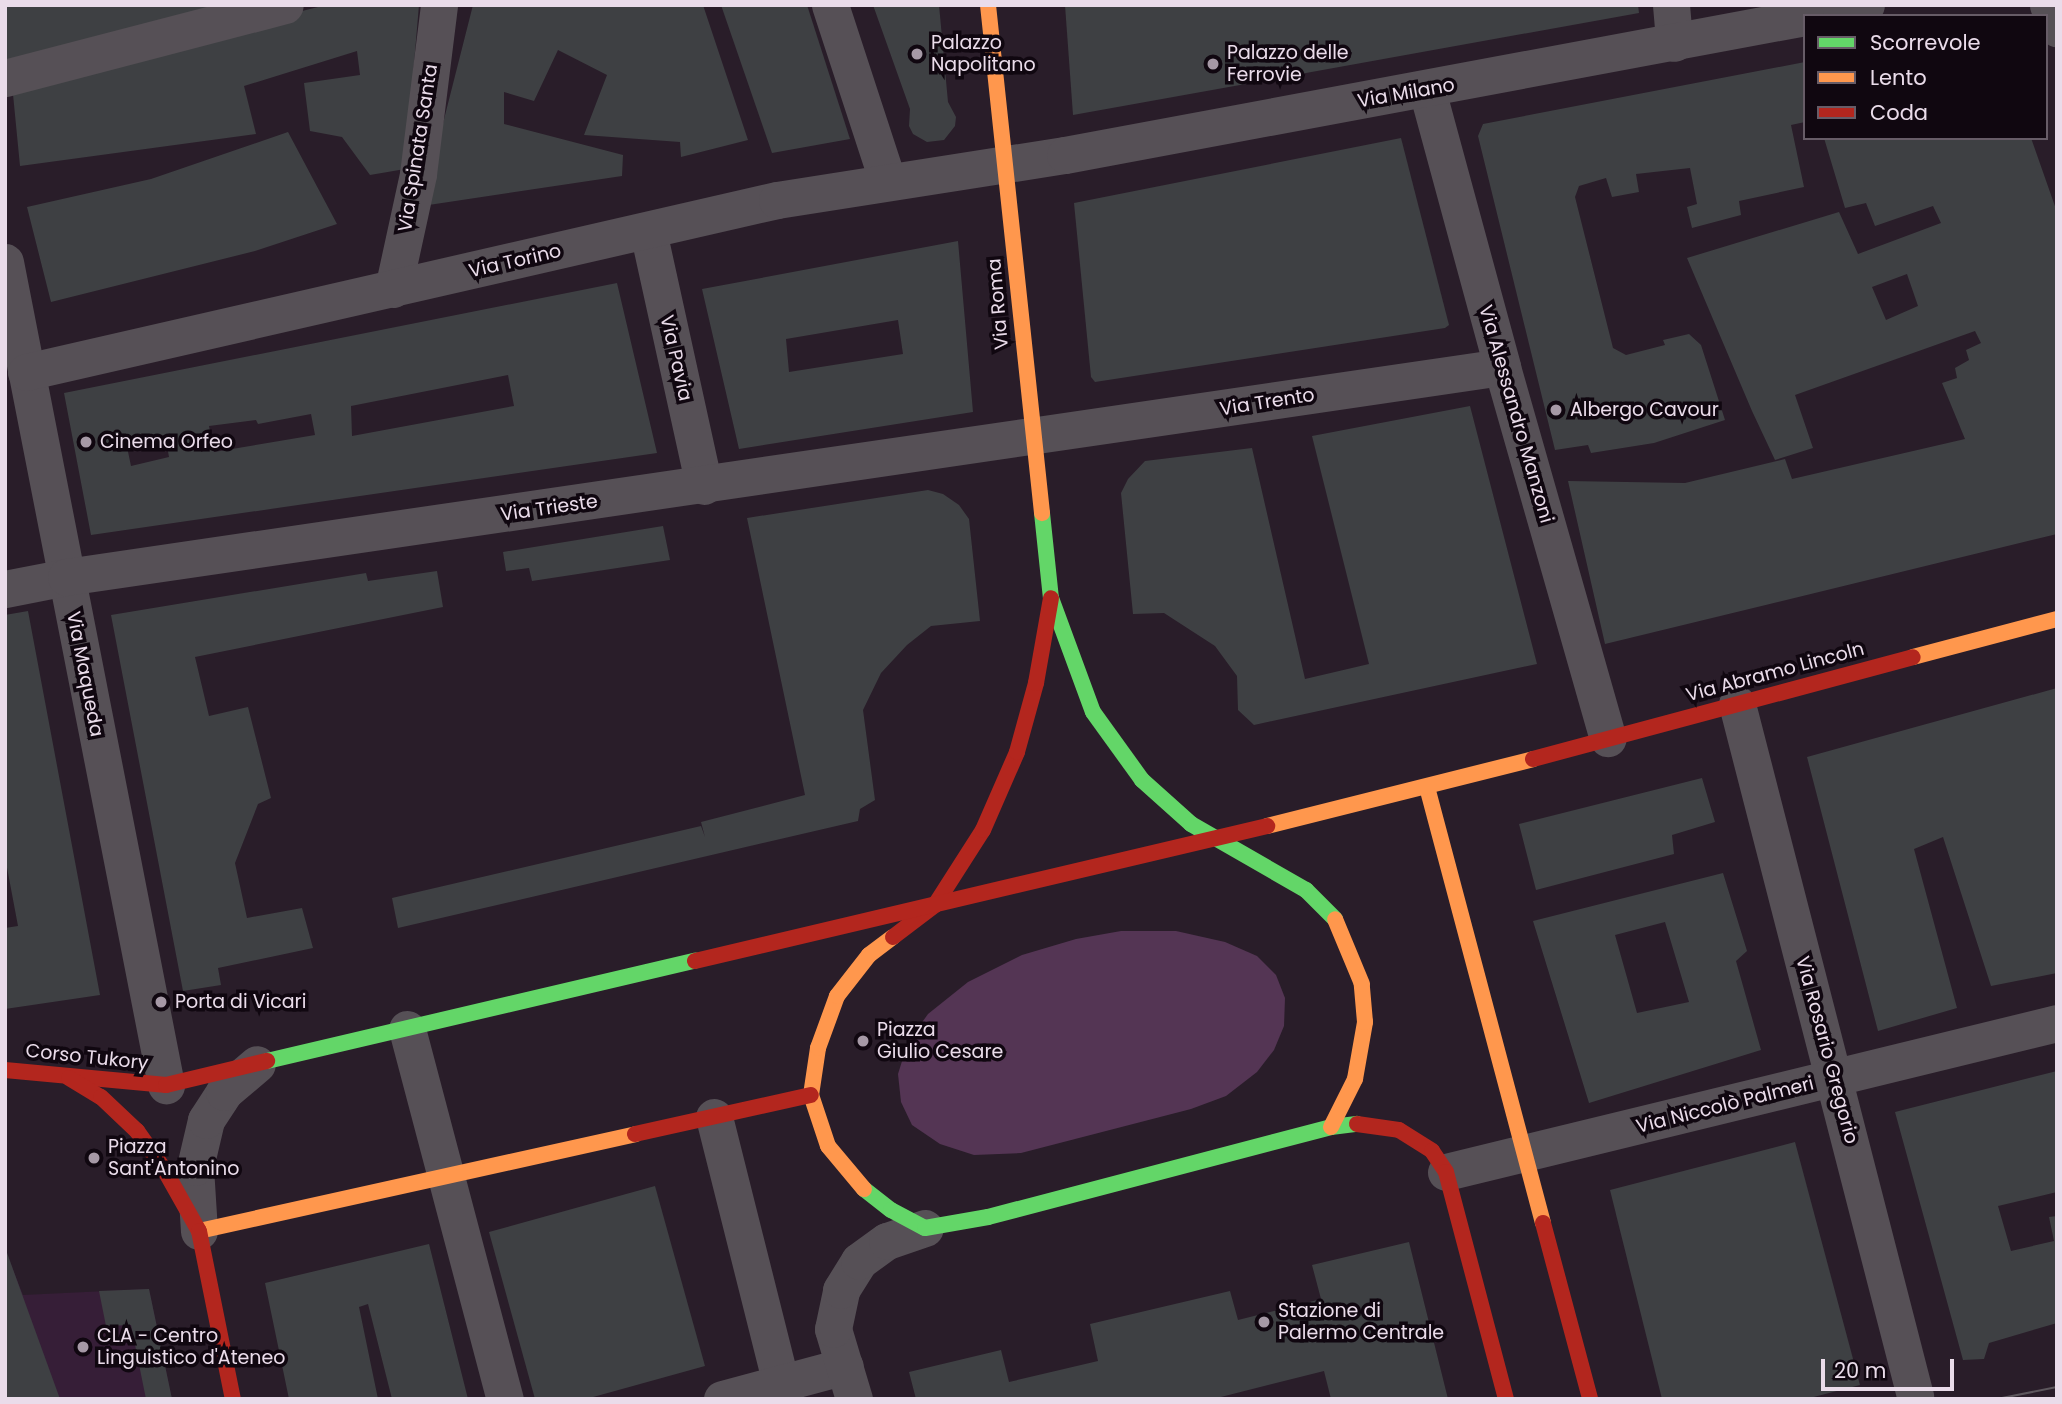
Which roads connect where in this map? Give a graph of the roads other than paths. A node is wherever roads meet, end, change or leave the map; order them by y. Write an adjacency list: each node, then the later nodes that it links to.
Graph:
1 (285, 5): 12 (street)
2 (439, 5): 18 (street, Via Spinata Santa)
3 (830, 5): 15 (street)
4 (988, 5): 14 (street, Via Roma)
5 (1671, 5): 11 (street)
6 (1866, 5): 8 (street)
7 (2048, 5): 10 (street)
8 (1822, 14)
9 (1803, 17): 11 (street, Via Milano)
10 (2057, 28)
11 (1674, 43): 13 (street, Via Milano)
12 (5, 78)
13 (1427, 90): 14 (street, Via Milano); 20 (street, Via Alessandro Manzoni)
14 (1006, 165): 15 (street, Via Torino); 22 (street, Via Roma)
15 (888, 182): 16 (street, Via Torino)
16 (648, 231): 18 (street, Via Torino); 23 (street, Via Pavia)
17 (5, 262): 19 (street, Via Maqueda)
18 (393, 289): 21 (street, Via Torino)
19 (12, 331): 21 (street, Via Maqueda)
20 (1502, 367): 22 (street, Via Trento); 29 (street, Via Alessandro Manzoni)
21 (26, 372): 24 (street, Via Maqueda)
22 (1032, 438): 23 (street, Via Trieste); 26 (street, Via Roma)
23 (704, 485): 24 (street, Via Trieste)
24 (66, 578): 25 (street, Via Trieste); 39 (street, Via Maqueda)
25 (5, 589)
26 (1051, 598): 31 (street); 32 (street)
27 (2057, 619): 28 (street, Via Abramo Lincoln)
28 (1737, 704): 29 (street, Via Abramo Lincoln); 38 (street, Via Rosario Gregorio)
29 (1608, 738): 30 (street, Via Abramo Lincoln)
30 (1427, 786): 31 (street, Via Abramo Lincoln); 43 (street)
31 (1214, 839): 32 (street, Via Abramo Lincoln); 42 (street)
32 (935, 905): 34 (street, Corso Tukory); 40 (street)
33 (2057, 1023): 38 (street, Via Niccolò Palmeri)
34 (407, 1029): 35 (street, Corso Tukory); 45 (street)
35 (257, 1064): 39 (street, Corso Tukory); 47 (street)
36 (5, 1070): 37 (street, Corso Tukory)
37 (66, 1076): 39 (street, Corso Tukory); 47 (street)
38 (1835, 1079): 43 (street, Via Niccolò Palmeri); 50 (street, Via Rosario Gregorio)
39 (166, 1086)
40 (811, 1095): 41 (street); 46 (street)
41 (714, 1118): 45 (street); 49 (street)
42 (1331, 1127): 44 (street); 46 (street)
43 (1524, 1153): 44 (street, Via Niccolò Palmeri); 55 (street)
44 (1447, 1172): 54 (street)
45 (447, 1177): 47 (street); 52 (street)
46 (925, 1228): 48 (street)
47 (199, 1231): 51 (street)
48 (849, 1383): 49 (street)
49 (783, 1391): 53 (street)
50 (1915, 1396)
51 (233, 1399)
52 (505, 1399)
53 (722, 1399)
54 (1506, 1399)
55 (1590, 1399)

